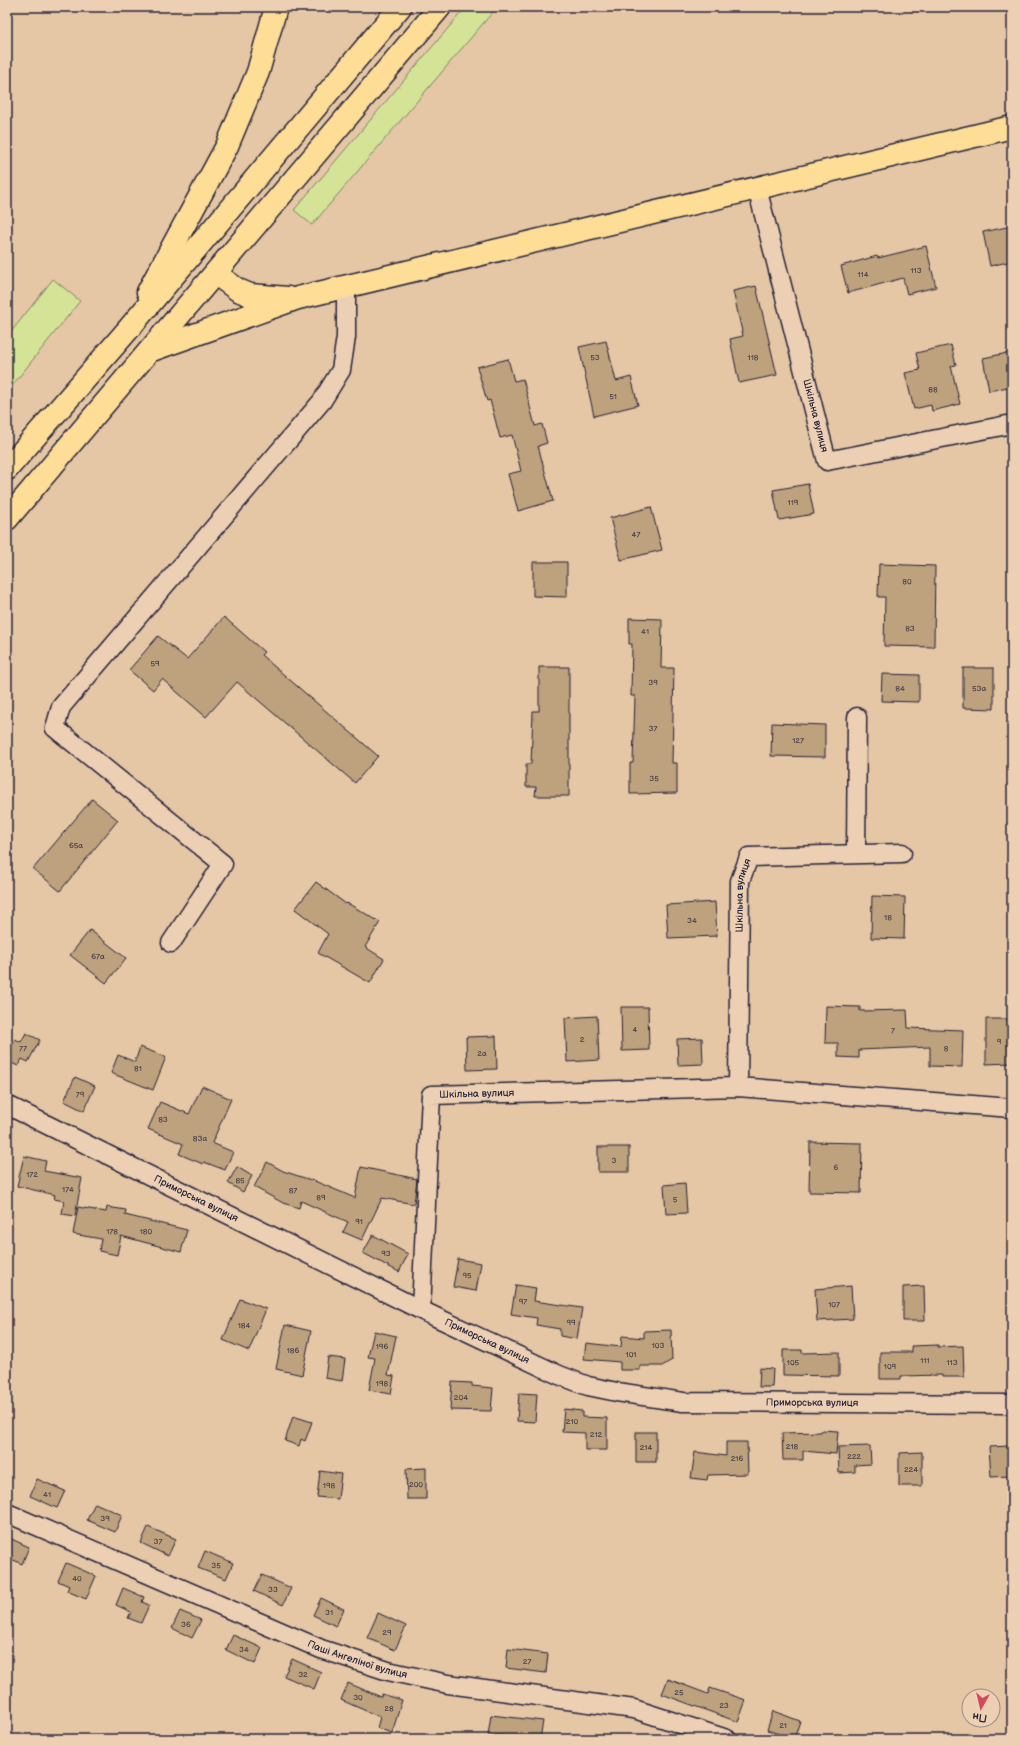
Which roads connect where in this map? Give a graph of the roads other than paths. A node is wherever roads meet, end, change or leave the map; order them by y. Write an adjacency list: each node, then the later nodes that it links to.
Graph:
1 (276, 7): 9 (main road)
2 (400, 7): 9 (main road)
3 (440, 7): 6 (main road)
4 (1012, 127): 5 (main road)
5 (757, 188): 7 (main road); 11 (street, Шкільна вулиця)
6 (216, 274): 8 (main road); 10 (main road)
7 (346, 288): 8 (main road); 17 (street)
8 (298, 298): 10 (main road)
9 (126, 332): 12 (main road)
10 (152, 350): 13 (main road)
11 (1012, 424)
12 (7, 469)
13 (7, 519)
14 (857, 717): 15 (street)
15 (856, 853): 16 (street, Шкільна вулиця); 18 (street, Шкільна вулиця)
16 (902, 853)
17 (171, 943)
18 (738, 1087): 20 (street, Шкільна вулиця); 21 (street, Шкільна вулиця)
19 (7, 1105): 21 (street, Приморська вулиця)
20 (1012, 1108)
21 (421, 1310): 22 (street, Приморська вулиця)
22 (1012, 1404)
23 (7, 1513): 24 (street, Паші Ангеліної вулиця)
24 (727, 1739)

